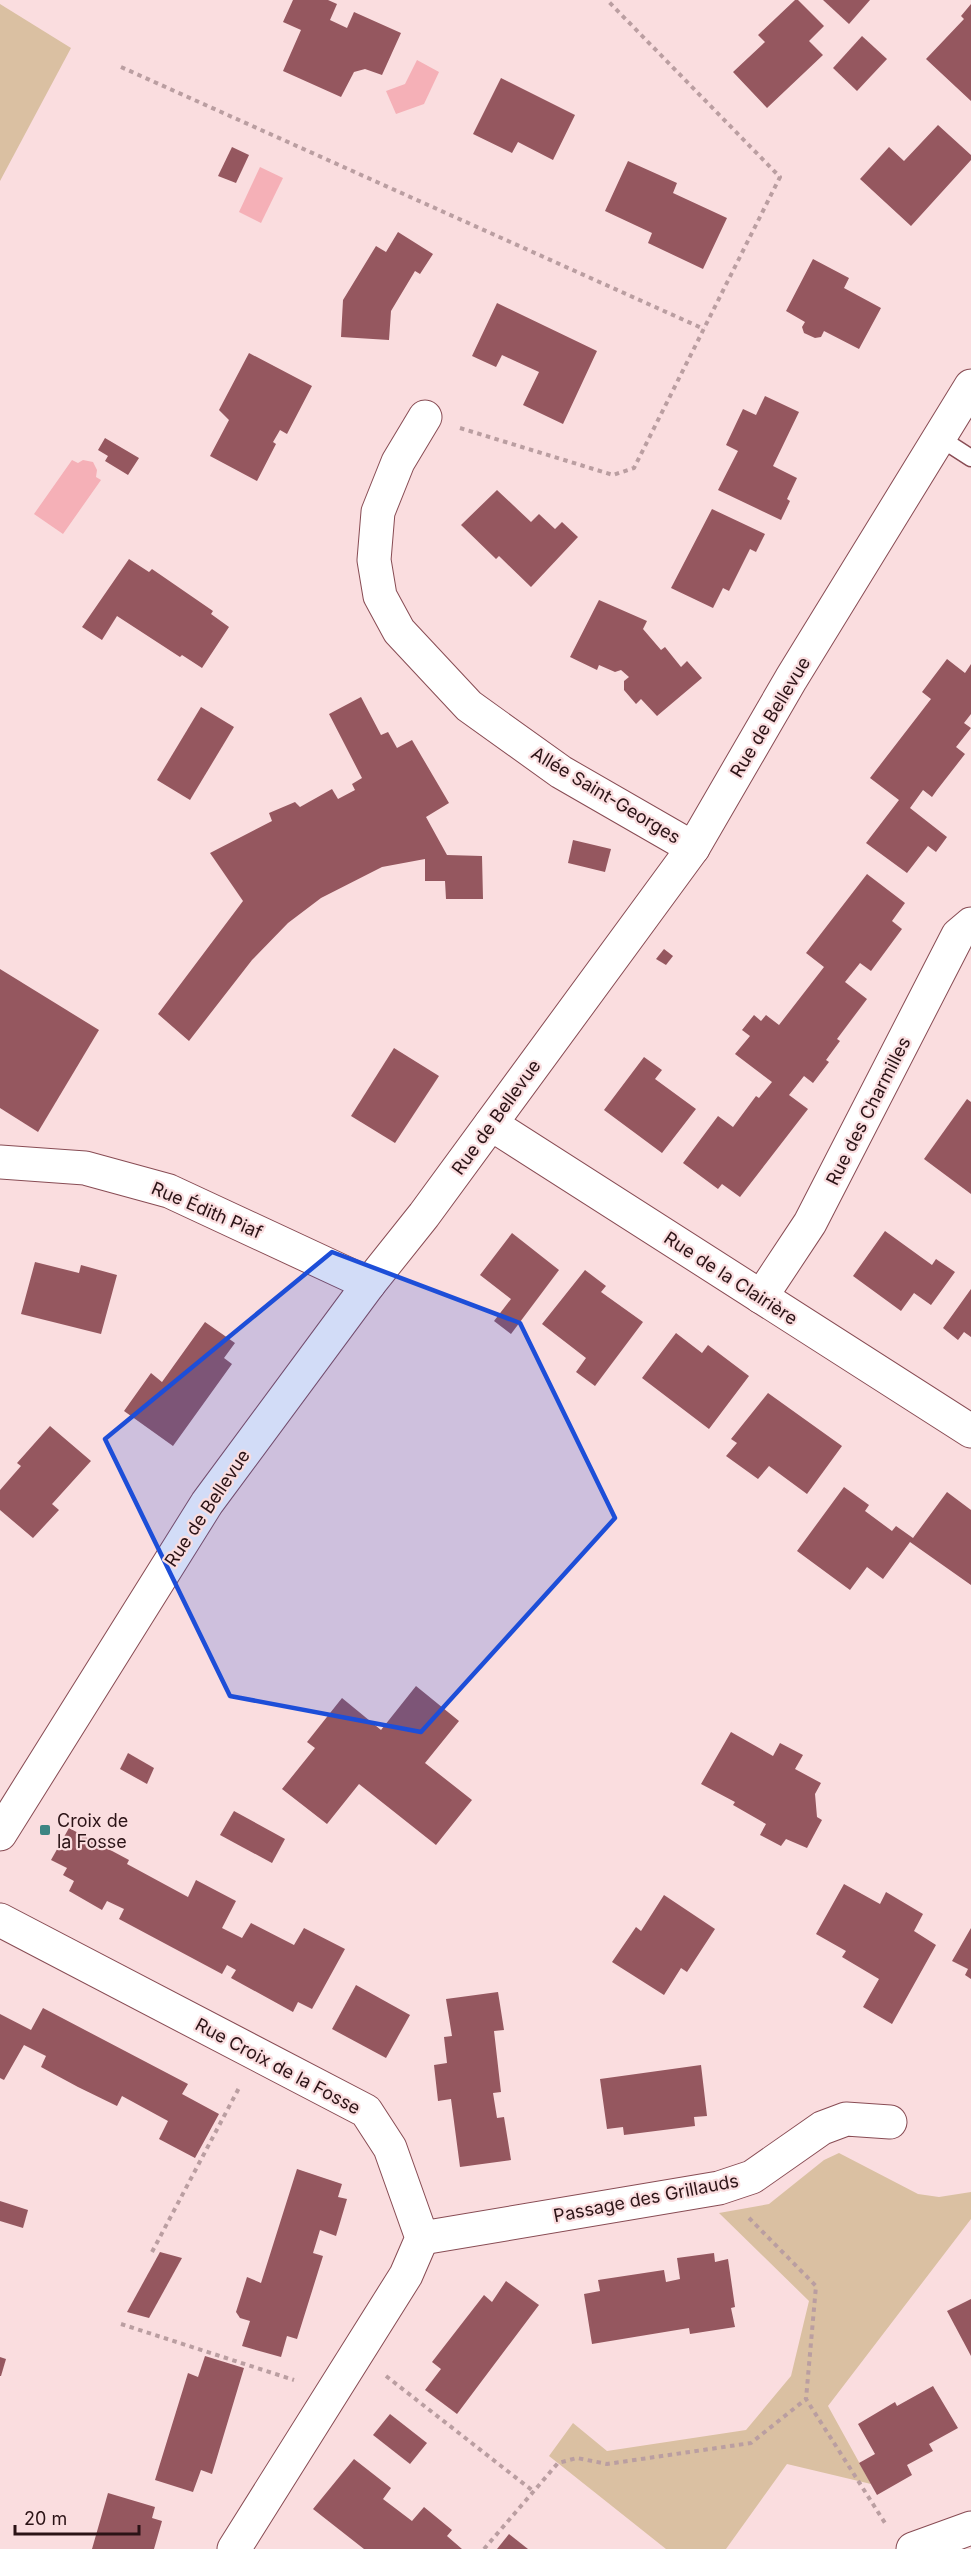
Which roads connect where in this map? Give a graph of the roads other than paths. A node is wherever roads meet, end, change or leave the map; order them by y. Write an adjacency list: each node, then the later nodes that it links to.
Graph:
1 (969, 393): 3 (street, Rue de Bellevue)
2 (425, 417): 5 (street, Allée Saint-Georges)
3 (940, 438): 4 (lane); 5 (street, Rue de Bellevue)
4 (971, 458)
5 (693, 848): 7 (street, Rue de Bellevue)
6 (971, 924): 10 (street, Rue des Charmilles)
7 (491, 1124): 9 (street, Rue de Bellevue); 10 (street, Rue de la Clairière)
8 (0, 1162): 9 (street, Rue Édith Piaf)
9 (369, 1284): 12 (street, Rue de Bellevue)
10 (761, 1297): 11 (street, Rue de la Clairière)
11 (971, 1431)
12 (0, 1834)
13 (0, 1920): 15 (street, Rue Croix de la Fosse)
14 (890, 2122): 15 (street, Passage des Grillauds)
15 (422, 2238): 18 (street)
16 (971, 2528): 17 (street)
17 (901, 2539)
18 (234, 2549)

